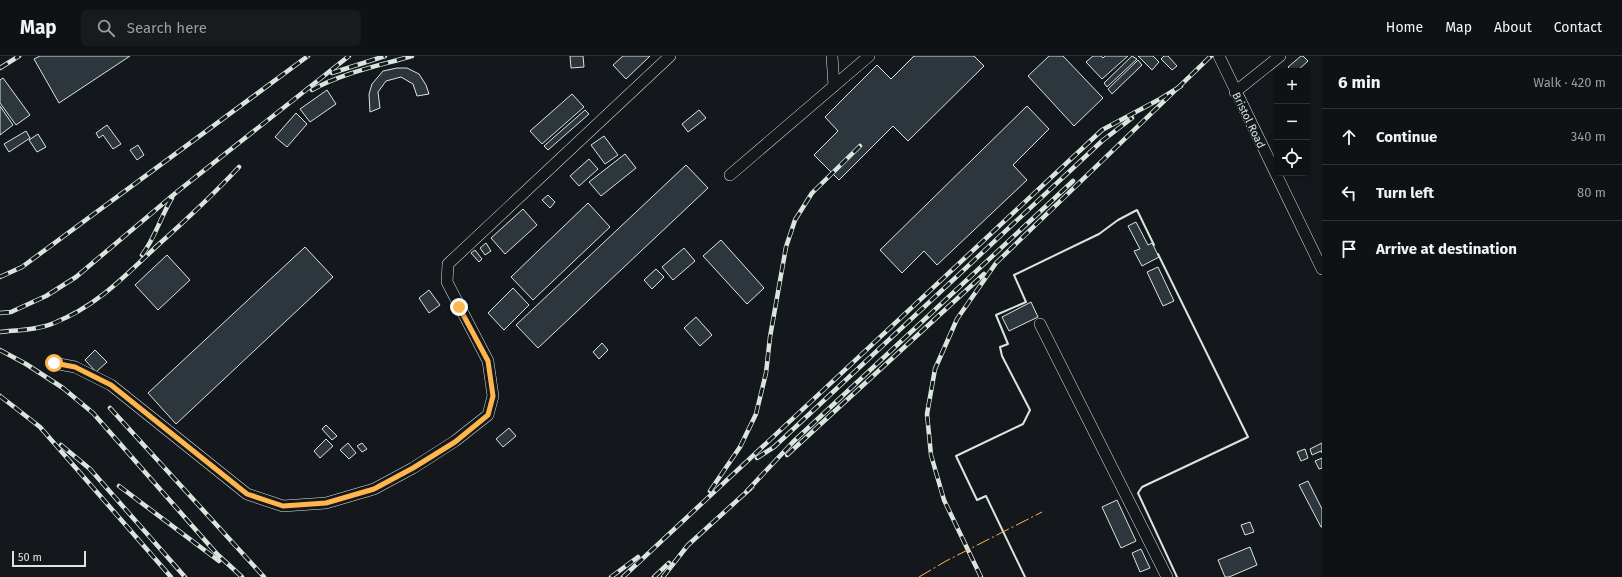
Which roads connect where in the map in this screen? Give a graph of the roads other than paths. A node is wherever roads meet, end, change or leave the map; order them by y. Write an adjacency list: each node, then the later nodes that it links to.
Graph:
1 (670, 56): 11 (street)
2 (832, 56): 6 (street)
3 (869, 56): 6 (street)
4 (1218, 56): 7 (street, Bristol Road)
5 (1280, 56): 7 (street)
6 (834, 86): 8 (street)
7 (1235, 92): 9 (street, Bristol Road)
8 (730, 175)
9 (1322, 269)
10 (1040, 324): 12 (street)
11 (54, 363)
12 (1167, 577)

